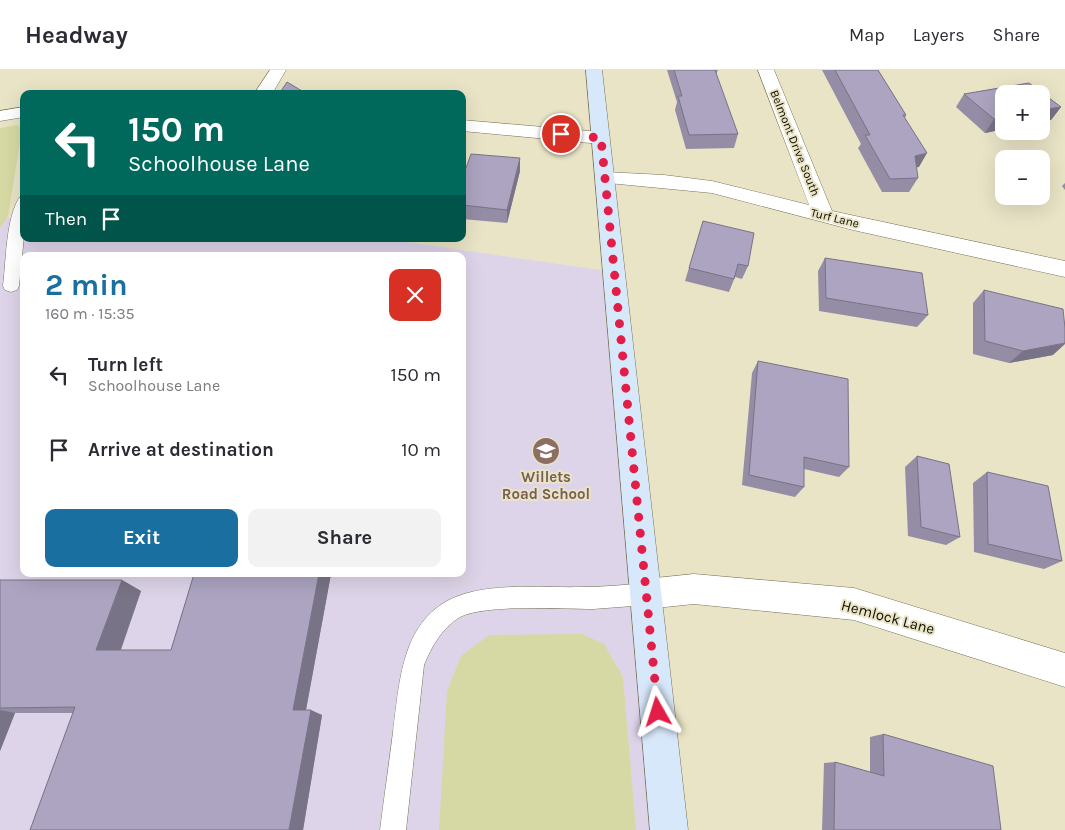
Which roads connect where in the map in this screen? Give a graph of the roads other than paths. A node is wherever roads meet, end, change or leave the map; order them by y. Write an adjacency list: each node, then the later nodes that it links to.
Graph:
1 (278, 70): 4 (street)
2 (594, 70): 8 (main road)
3 (766, 70): 11 (street, Belmont Drive South)
4 (266, 90)
5 (20, 113): 6 (street)
6 (0, 116)
7 (466, 124): 8 (street)
8 (601, 138): 9 (main road)
9 (605, 178): 11 (street, Turf Lane); 14 (main road)
10 (20, 215): 13 (lane)
11 (824, 216): 12 (street, Turf Lane)
12 (1065, 269)
13 (11, 286)
14 (646, 594): 15 (street, Hemlock Lane); 16 (lane); 17 (main road)
15 (1065, 670)
16 (393, 830)
17 (669, 830)

